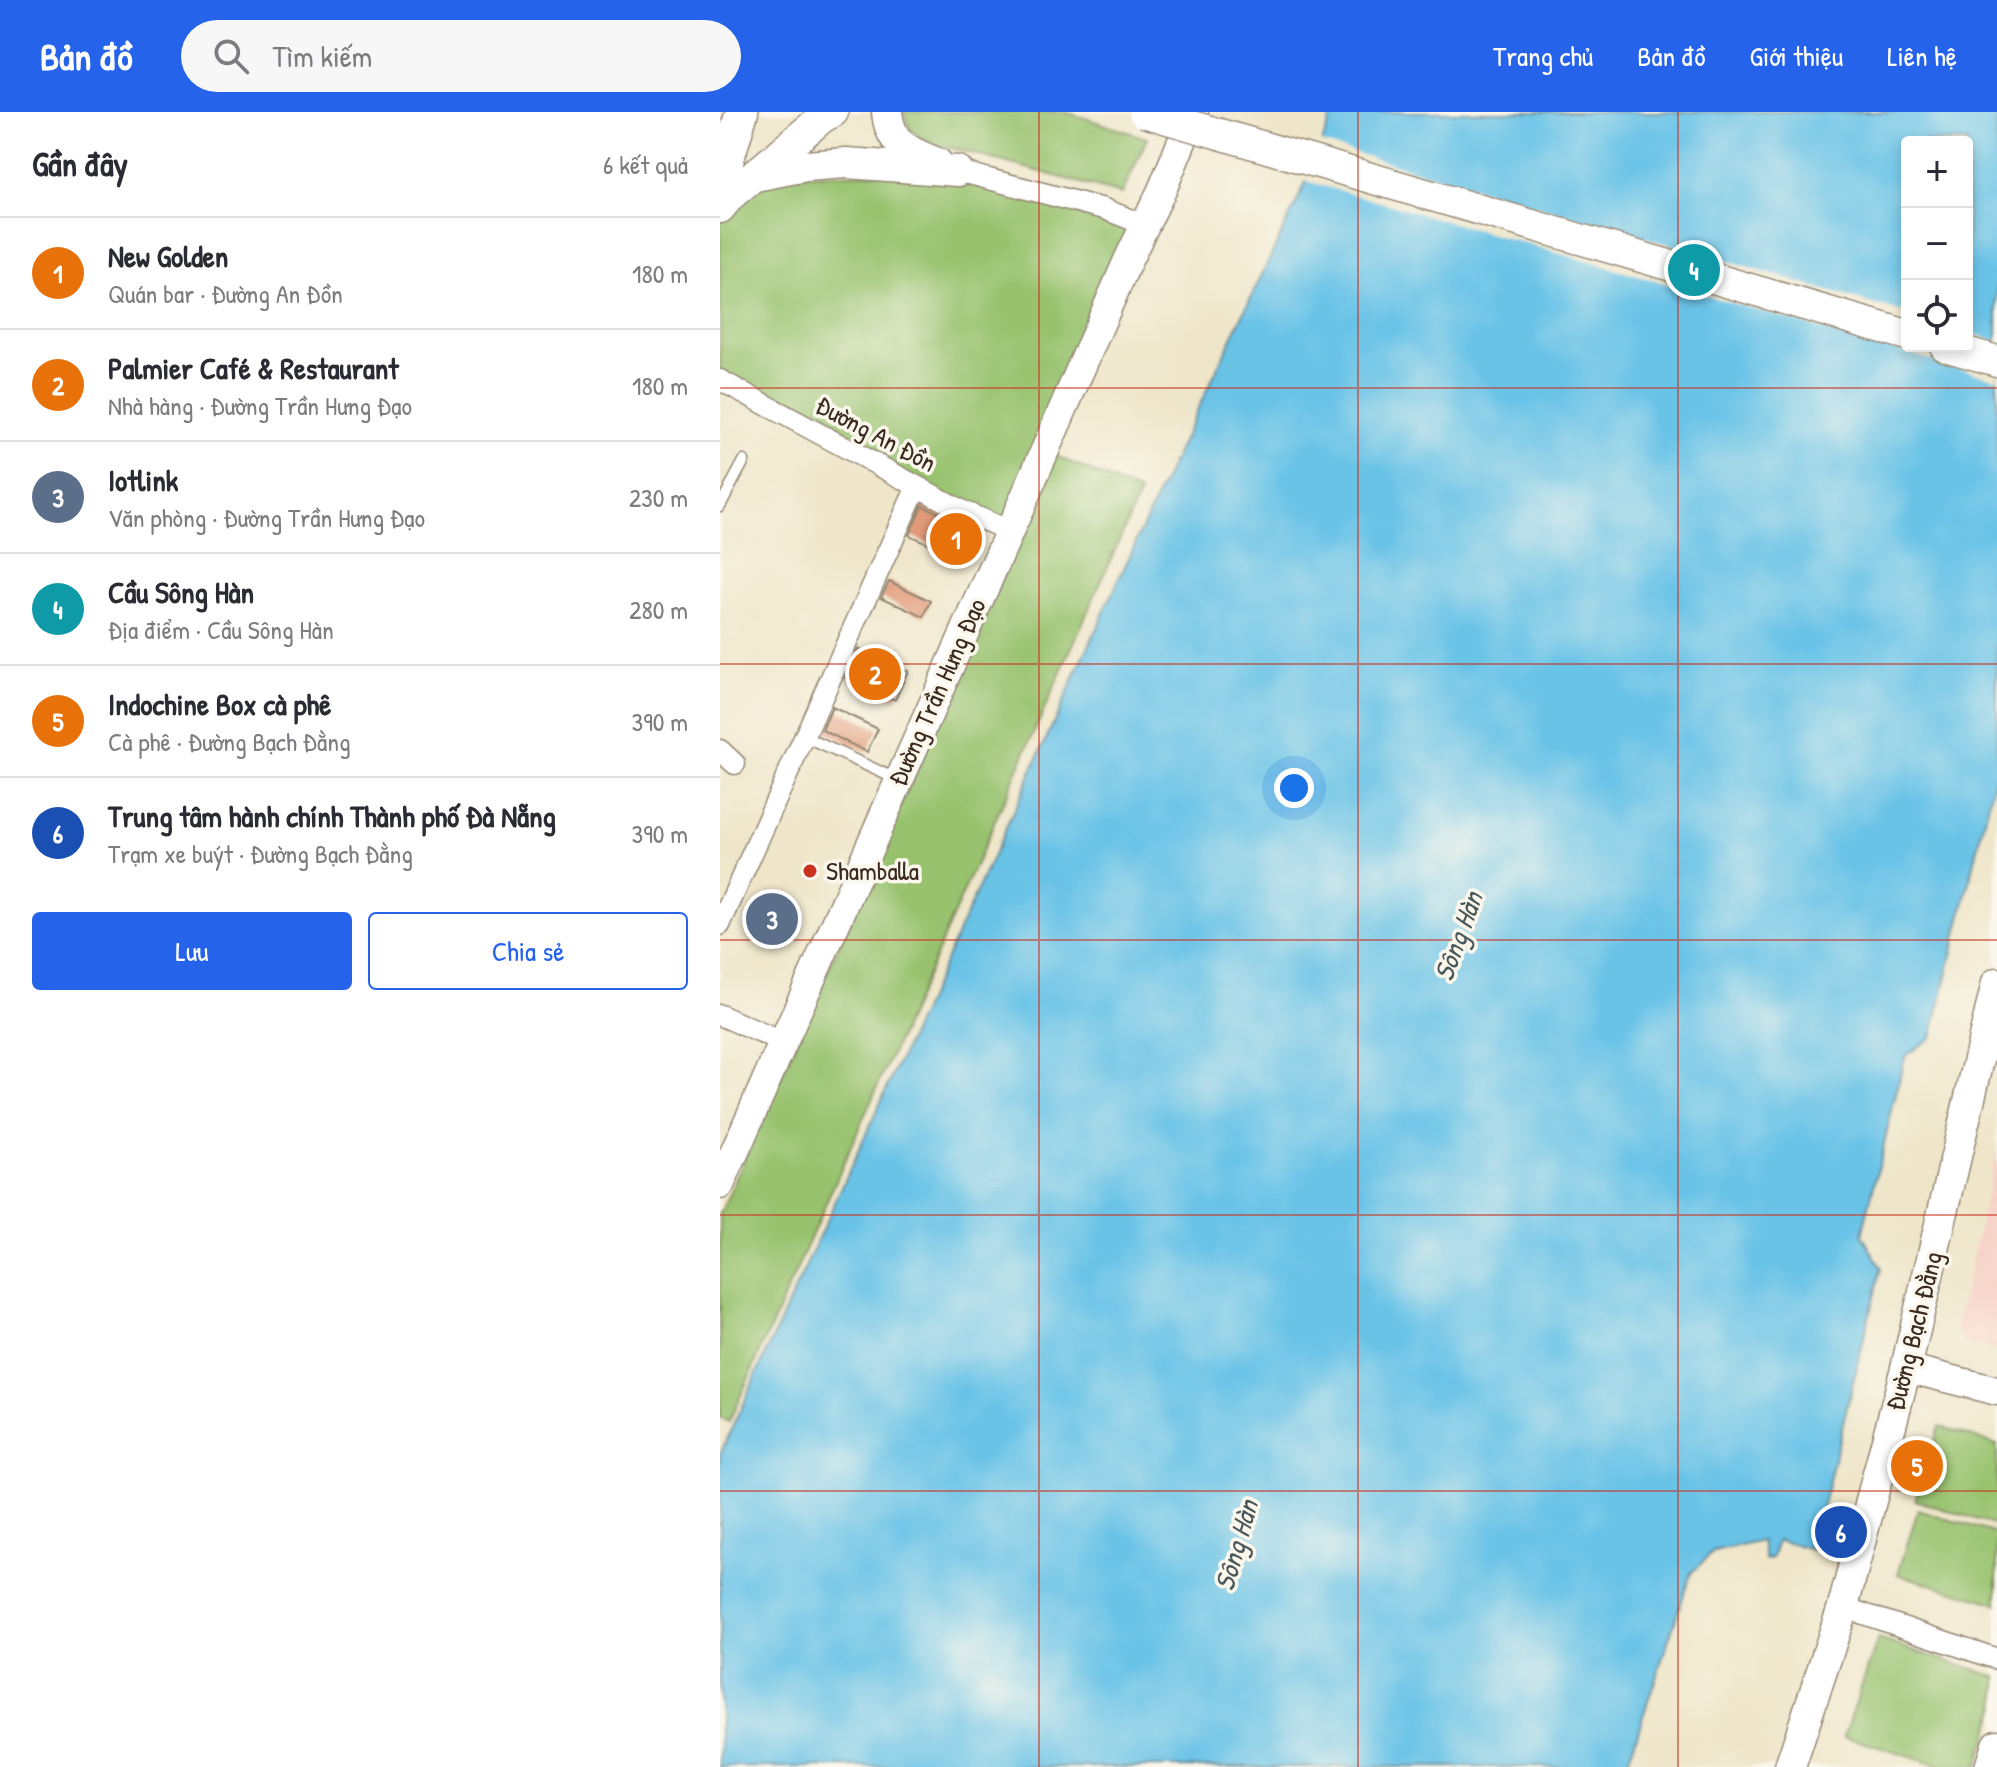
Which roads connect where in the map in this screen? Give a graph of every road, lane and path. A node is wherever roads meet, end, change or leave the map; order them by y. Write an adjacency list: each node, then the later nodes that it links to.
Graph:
1 (742, 112): 8 (highway)
2 (833, 112): 7 (main road)
3 (887, 112): 6 (main road)
4 (1144, 112): 11 (main road, bridge)
5 (1194, 112): 10 (main road, Đường Trần Hưng Đạo)
6 (958, 171): 7 (main road); 10 (street)
7 (755, 176): 9 (main road)
8 (720, 185)
9 (720, 208)
10 (1145, 225): 18 (main road, Đường Trần Hưng Đạo)
11 (1901, 333)
12 (1966, 352): 13 (main road)
13 (1997, 361)
14 (720, 380): 16 (street, Đường An Đồn)
15 (744, 461): 17 (lane)
16 (917, 486): 18 (street, Đường An Đồn); 19 (street)
17 (720, 506)
18 (1009, 531): 20 (main road, Đường Trần Hưng Đạo)
19 (805, 737): 20 (lane); 21 (street)
20 (898, 780): 24 (main road, Đường Trần Hưng Đạo)
21 (720, 925)
22 (1997, 983): 26 (main road, Đường Bạch Đằng)
23 (720, 1015): 24 (street)
24 (784, 1043): 25 (main road, Đường Trần Hưng Đạo)
25 (720, 1185)
26 (1906, 1368): 27 (main road); 28 (main road, Đường Bạch Đằng)
27 (1997, 1391)
28 (1843, 1607): 29 (street); 31 (main road, Đường Bạch Đằng)
29 (1997, 1659)
30 (1997, 1745): 32 (main road)
31 (1790, 1767)
32 (1990, 1767)

